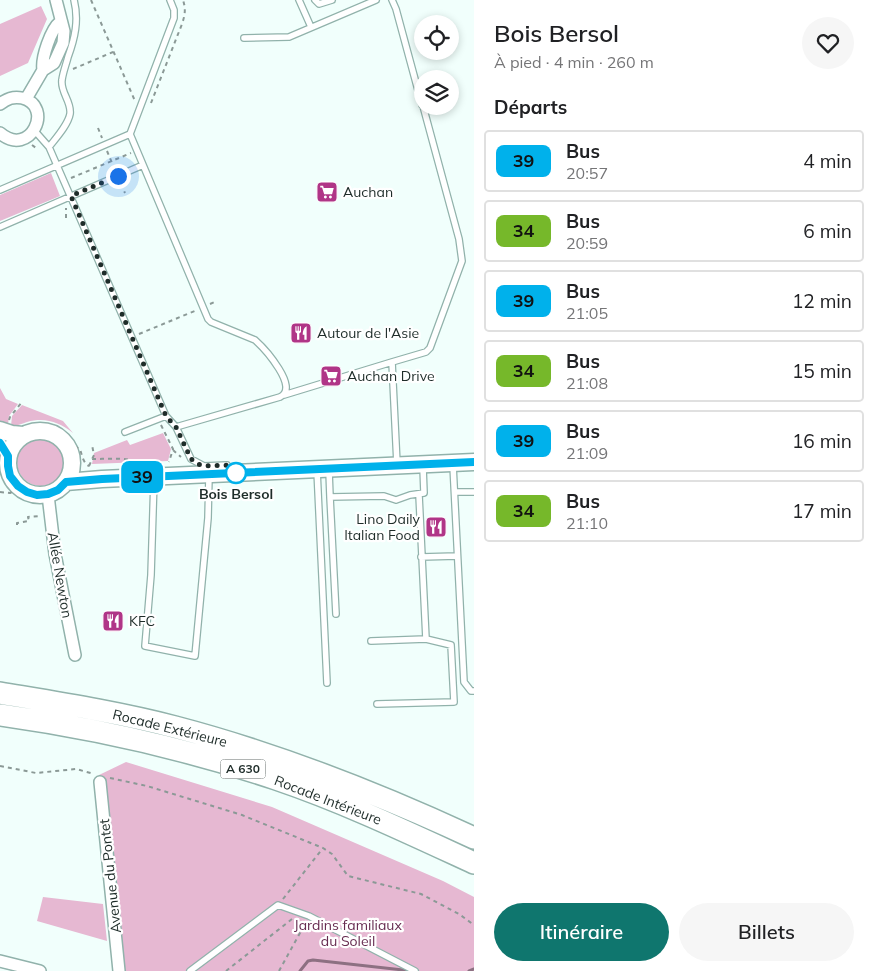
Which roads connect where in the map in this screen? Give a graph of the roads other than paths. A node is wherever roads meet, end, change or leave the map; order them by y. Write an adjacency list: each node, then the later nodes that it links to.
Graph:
1 (74, 0): 18 (lane)
2 (170, 0): 17 (lane)
3 (300, 0): 9 (lane)
4 (315, 0): 5 (lane)
5 (332, 0)
6 (376, 0): 9 (lane)
7 (392, 0): 11 (lane)
8 (57, 1): 12 (street)
9 (311, 27): 10 (lane)
10 (244, 38)
11 (414, 74)
12 (26, 99): 13 (street); 15 (street)
13 (0, 104)
14 (425, 115): 24 (lane)
15 (34, 130): 16 (street); 18 (lane)
16 (0, 133)
17 (130, 134): 19 (lane); 20 (lane)
18 (49, 147): 19 (lane)
19 (58, 165): 21 (lane); 22 (lane)
20 (143, 165): 22 (lane); 25 (lane)
21 (0, 190)
22 (71, 196): 23 (lane); 26 (lane)
23 (0, 227)
24 (392, 362): 25 (lane); 37 (lane)
25 (284, 395): 28 (lane)
26 (166, 416): 28 (lane); 29 (lane)
27 (5, 426): 30 (street)
28 (176, 427): 36 (lane)
29 (125, 432)
30 (23, 435): 31 (street); 32 (street)
31 (73, 452): 41 (street); 42 (street)
32 (3, 459): 44 (street)
33 (474, 462): 34 (street)
34 (453, 463): 35 (street); 45 (lane)
35 (423, 464): 37 (street); 48 (lane)
36 (237, 465)
37 (397, 466): 38 (street)
38 (323, 469): 39 (street); 49 (lane); 56 (lane)
39 (209, 474): 40 (street); 40 (lane)
40 (154, 477): 41 (street)
41 (102, 479): 42 (street)
42 (66, 482): 47 (street)
43 (0, 485): 44 (street)
44 (19, 487): 47 (street)
45 (455, 492): 46 (lane); 50 (lane)
46 (474, 492)
47 (48, 494): 55 (street, Allée Newton)
48 (419, 495): 49 (lane); 51 (lane)
49 (330, 497): 52 (lane)
50 (457, 556): 51 (lane); 57 (lane)
51 (421, 557): 53 (lane)
52 (336, 614)
53 (426, 639): 54 (lane); 59 (lane)
54 (371, 641)
55 (75, 655)
56 (327, 683)
57 (474, 691)
58 (0, 692): 62 (highway, Rocade Extérieure / A 630)
59 (377, 704)
60 (0, 715): 63 (highway, Rocade Intérieure / A 630)
61 (103, 778): 66 (street, Avenue du Pontet)
62 (474, 838)
63 (474, 863)
64 (0, 961): 65 (street)
65 (40, 971)
66 (119, 971)
67 (190, 971): 68 (lane)
68 (415, 971)

